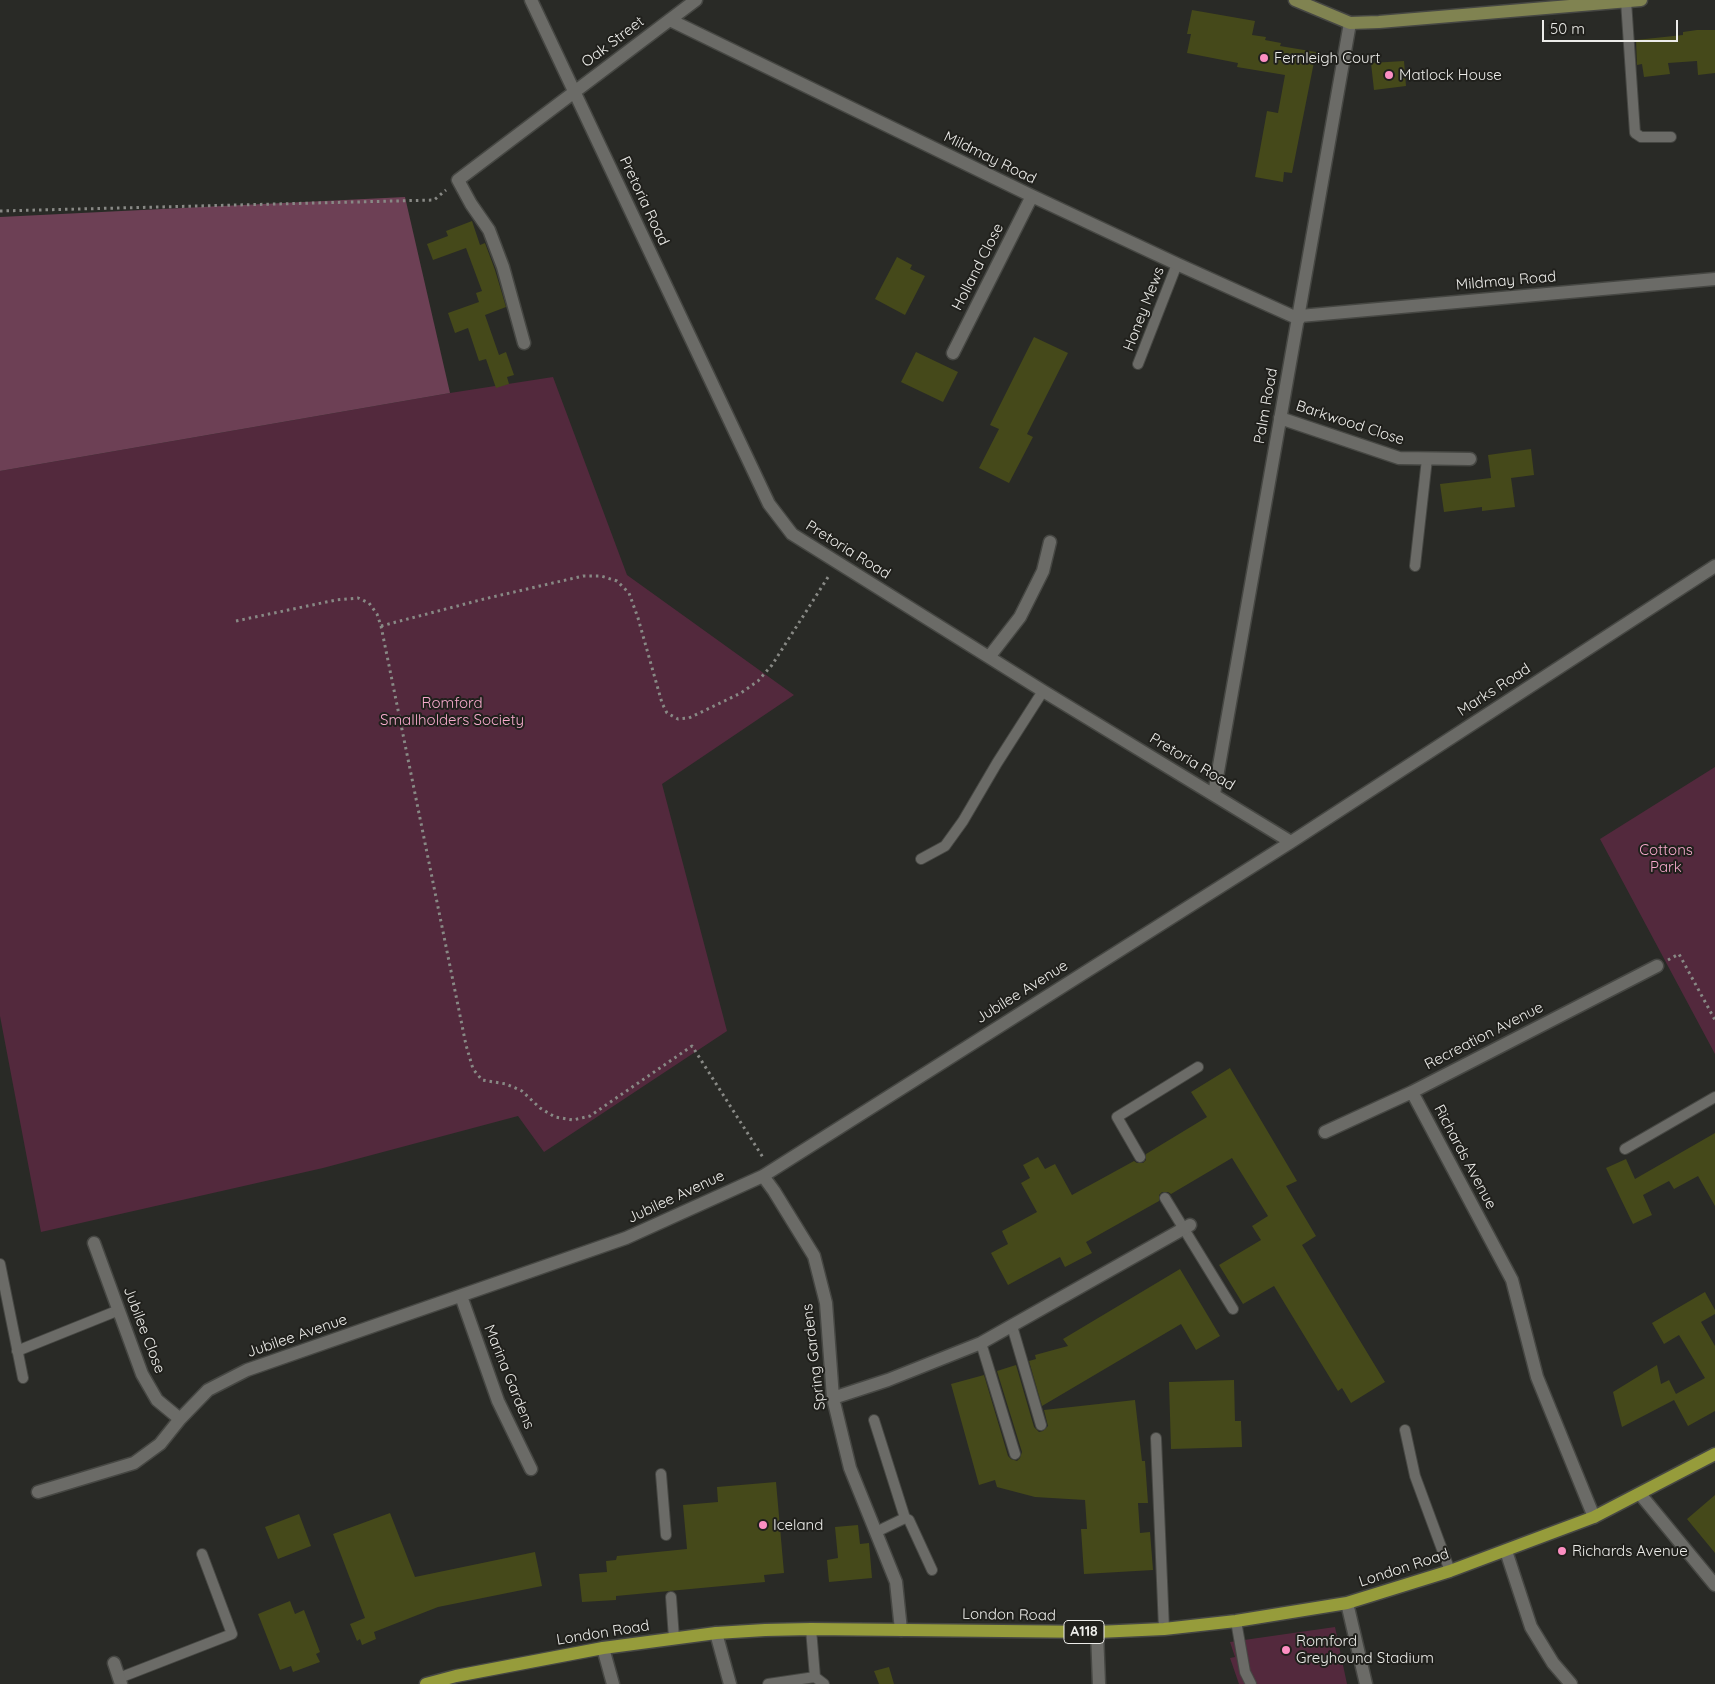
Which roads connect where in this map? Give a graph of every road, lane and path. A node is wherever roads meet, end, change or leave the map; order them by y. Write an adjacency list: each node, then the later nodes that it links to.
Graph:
1 (531, 0): 8 (street, Pretoria Road)
2 (696, 0): 6 (street, Oak Street)
3 (1295, 0): 7 (street)
4 (1641, 0): 5 (street)
5 (1626, 1): 7 (street); 9 (lane)
6 (670, 20): 8 (street, Oak Street); 11 (street, Mildmay Road)
7 (1350, 23): 15 (street, Palm Road)
8 (574, 92): 10 (street, Oak Street); 23 (street, Pretoria Road)
9 (1671, 137)
10 (458, 180): 12 (path); 16 (street)
11 (1032, 196): 13 (street, Mildmay Road); 17 (street, Holland Close)
12 (0, 211)
13 (1177, 264): 15 (street, Mildmay Road); 18 (lane, Honey Mews)
14 (1715, 279): 15 (street, Mildmay Road)
15 (1299, 317): 19 (street, Palm Road)
16 (524, 343)
17 (953, 353)
18 (1138, 364)
19 (1280, 418): 20 (street, Barkwood Close); 30 (street, Palm Road)
20 (1427, 459): 21 (street, Barkwood Close); 24 (lane)
21 (1470, 459)
22 (1050, 542): 28 (street)
23 (837, 562): 27 (path); 28 (street, Pretoria Road)
24 (1415, 566)
25 (1715, 566): 31 (street, Marks Road)
26 (236, 621): 27 (path)
27 (381, 626): 41 (path)
28 (989, 657): 29 (street, Pretoria Road)
29 (1043, 691): 30 (street, Pretoria Road); 32 (lane)
30 (1214, 794): 31 (street, Pretoria Road)
31 (1290, 842): 41 (street, Jubilee Avenue)
32 (921, 859)
33 (1657, 966): 34 (path); 36 (street, Recreation Avenue)
34 (1715, 1020)
35 (1198, 1067): 40 (lane)
36 (1412, 1092): 38 (street, Recreation Avenue); 65 (street, Richards Avenue)
37 (1715, 1097): 39 (lane)
38 (1325, 1132)
39 (1626, 1149)
40 (1140, 1157)
41 (767, 1173): 46 (street, Jubilee Avenue); 53 (street, Spring Gardens)
42 (1165, 1198): 43 (lane)
43 (1187, 1226): 47 (lane); 49 (street)
44 (94, 1243): 48 (street, Jubilee Close)
45 (0, 1264): 51 (lane)
46 (461, 1296): 54 (street, Jubilee Avenue); 61 (street, Marina Gardens)
47 (1233, 1309)
48 (119, 1310): 51 (lane); 54 (street, Jubilee Close)
49 (1012, 1326): 50 (street); 56 (lane)
50 (981, 1342): 53 (street); 59 (lane)
51 (17, 1351): 52 (lane)
52 (23, 1378)
53 (833, 1398): 67 (street, Spring Gardens)
54 (180, 1419): 63 (street, Jubilee Avenue)
55 (874, 1420): 66 (lane)
56 (1041, 1425)
57 (1405, 1430): 72 (lane)
58 (1156, 1438): 78 (lane)
59 (1015, 1454)
60 (1715, 1454): 64 (main road, London Road / A118)
61 (531, 1469)
62 (661, 1474): 68 (lane)
63 (38, 1492)
64 (1640, 1494): 65 (main road, London Road / A118); 73 (street)
65 (1594, 1517): 69 (main road, London Road / A118)
66 (906, 1518): 67 (lane); 71 (lane)
67 (876, 1532): 79 (street, Spring Gardens)
68 (666, 1536)
69 (1506, 1551): 72 (main road, London Road / A118); 95 (street)
70 (202, 1554): 86 (lane)
71 (932, 1570)
72 (1450, 1571): 75 (main road, London Road / A118)
73 (1715, 1585)
74 (671, 1597): 82 (lane)
75 (1346, 1603): 76 (main road, London Road / A118); 94 (street)
76 (1236, 1621): 78 (main road, London Road / A118); 93 (lane)
77 (811, 1629): 79 (main road, London Road / A118); 81 (main road, London Road / A118); 85 (lane)
78 (1164, 1629): 80 (main road, London Road / A118)
79 (901, 1630): 80 (main road, London Road / A118)
80 (1097, 1632): 92 (street)
81 (716, 1633): 82 (main road, London Road / A118); 89 (street)
82 (674, 1638): 83 (main road, London Road / A118)
83 (603, 1648): 87 (main road, London Road / A118); 88 (street)
84 (114, 1663): 86 (street)
85 (815, 1677): 90 (lane); 91 (lane)
86 (120, 1681)
87 (428, 1684)
88 (613, 1684)
89 (730, 1684)
90 (768, 1684)
91 (824, 1684)
92 (1099, 1684)
93 (1251, 1684)
94 (1366, 1684)
95 (1571, 1684)

